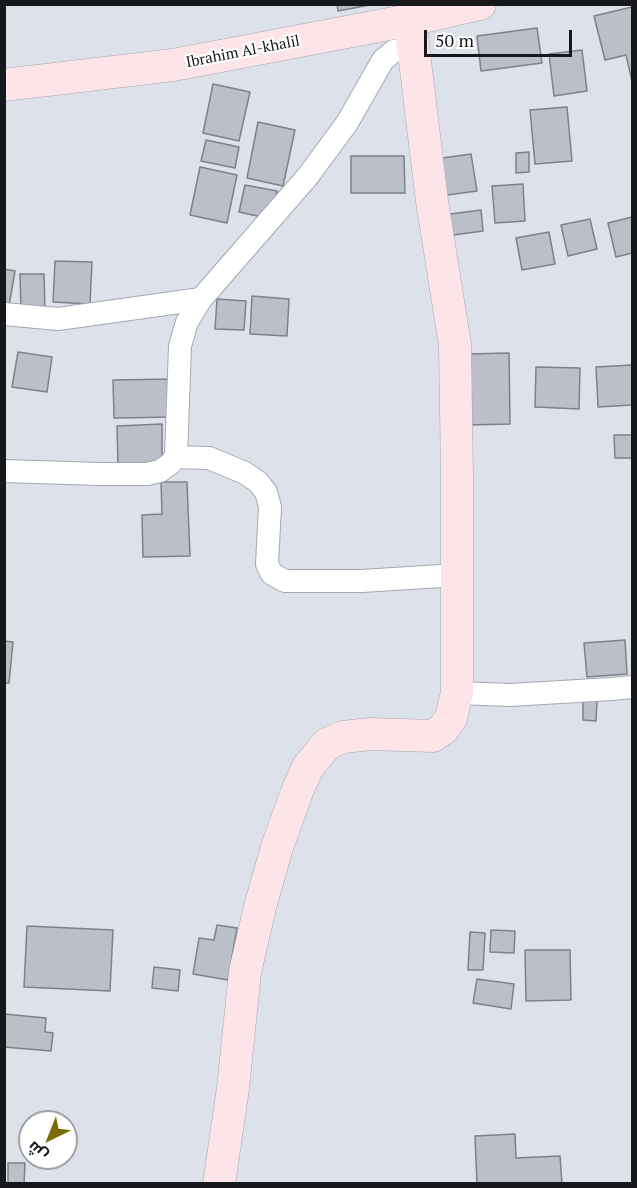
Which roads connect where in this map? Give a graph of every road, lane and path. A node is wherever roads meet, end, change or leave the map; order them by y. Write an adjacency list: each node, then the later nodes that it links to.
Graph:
1 (480, 4): 2 (street, Ibrahim Al-khalil)
2 (412, 34): 3 (street, Ibrahim Al-khalil); 4 (street); 8 (street)
3 (4, 85)
4 (201, 299): 5 (street); 6 (street)
5 (4, 314)
6 (176, 457): 7 (street); 8 (street)
7 (4, 471)
8 (457, 576): 10 (street)
9 (633, 687): 10 (street)
10 (458, 693): 11 (street)
11 (219, 1184)

